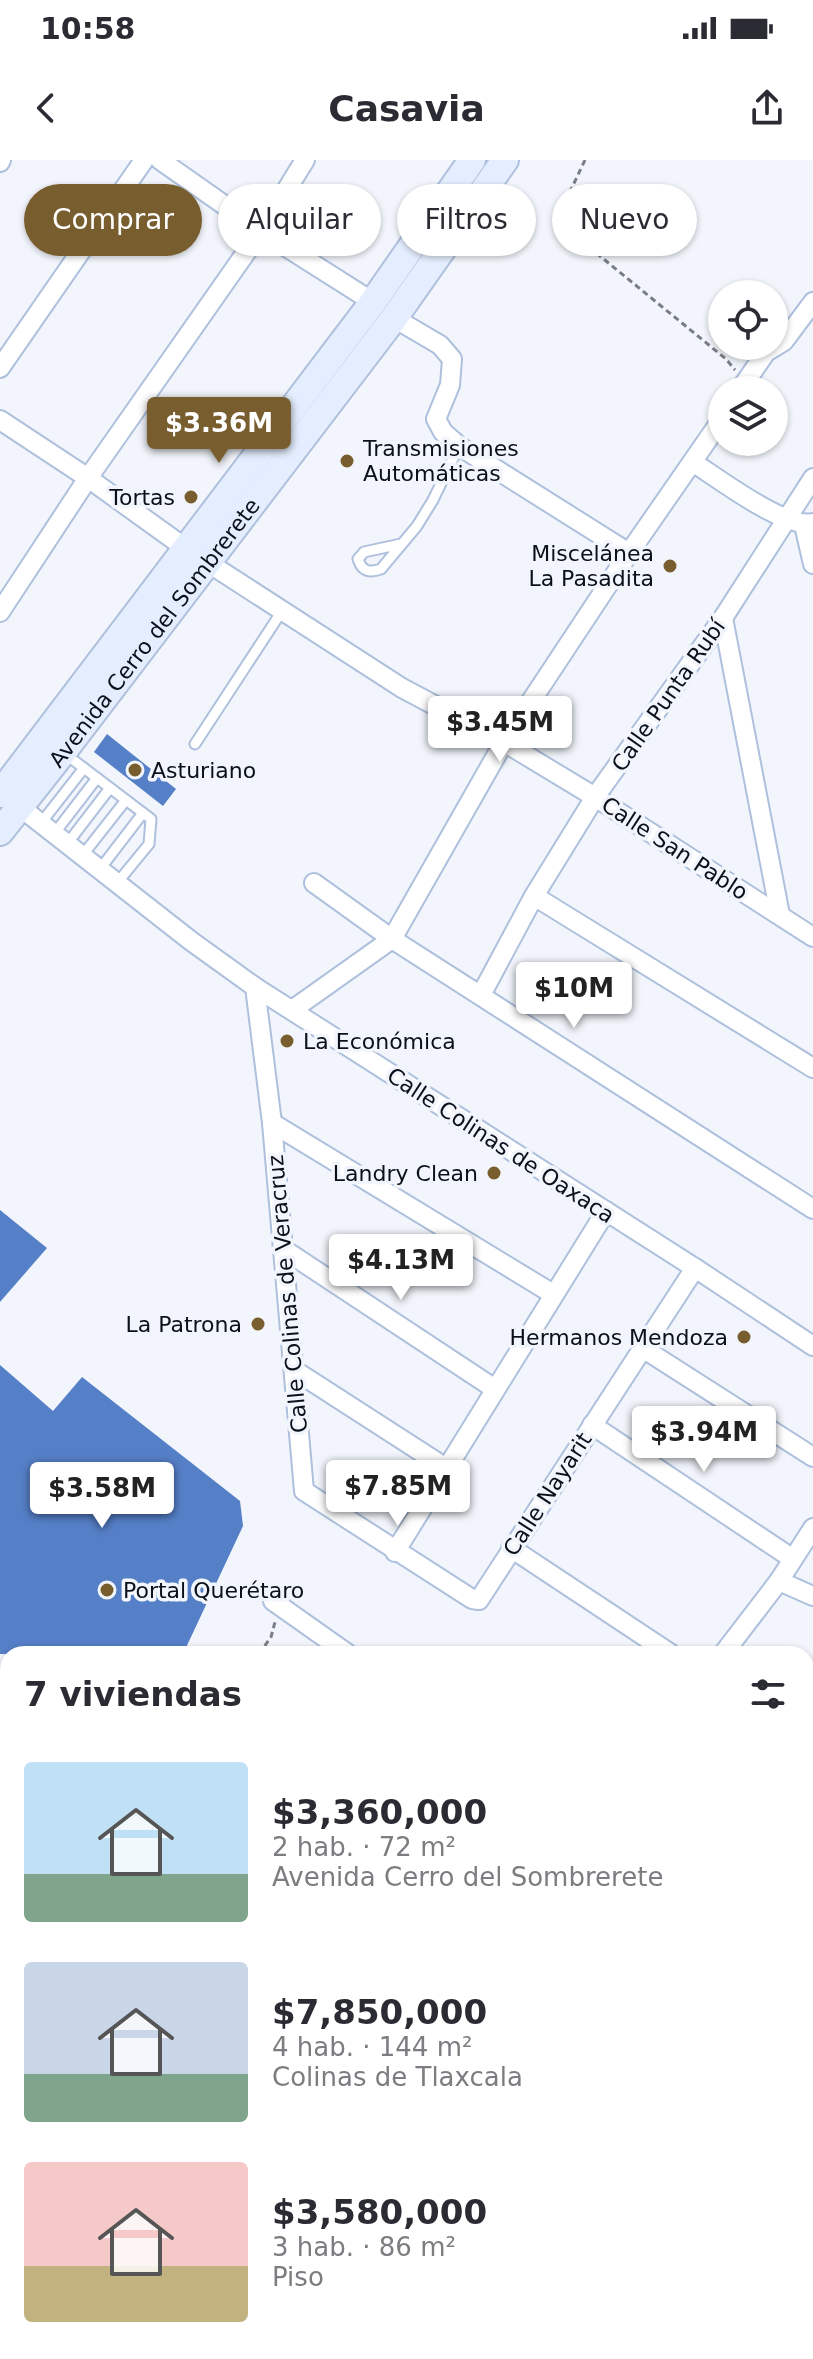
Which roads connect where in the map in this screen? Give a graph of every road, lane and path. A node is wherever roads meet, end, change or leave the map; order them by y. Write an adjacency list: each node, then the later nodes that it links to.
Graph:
1 (144, 160): 14 (street)
2 (160, 160): 8 (street)
3 (305, 160): 7 (street)
4 (472, 160): 11 (main road, Avenida Cerro del Sombrerete)
5 (505, 160): 13 (main road, Avenida Cerro del Sombrerete)
6 (585, 160): 15 (path)
7 (290, 184)
8 (218, 201)
9 (243, 256): 21 (street)
10 (300, 256): 11 (street)
11 (373, 302): 26 (main road, Avenida Cerro del Sombrerete)
12 (813, 302): 16 (street)
13 (394, 318): 19 (street); 26 (main road, Avenida Cerro del Sombrerete)
14 (0, 368)
15 (737, 376)
16 (750, 376)
17 (0, 420): 21 (street, Calle San Pablo)
18 (708, 441): 20 (street)
19 (459, 446): 24 (lane); 25 (street)
20 (694, 463): 23 (street); 25 (street)
21 (88, 478): 26 (street, Calle San Pablo); 29 (street)
22 (813, 478): 23 (street, Calle Punta Rubí)
23 (801, 523): 27 (street); 30 (street, Calle Punta Rubí)
24 (401, 544)
25 (629, 553): 31 (street)
26 (197, 556): 28 (street, Calle San Pablo); 33 (main road, Avenida Cerro del Sombrerete); 37 (main road, Avenida Cerro del Sombrerete)
27 (813, 564)
28 (282, 611): 31 (street, Calle San Pablo); 32 (lane)
29 (0, 612)
30 (723, 618): 36 (street, Calle Punta Rubí); 47 (street)
31 (504, 742): 36 (street, Calle San Pablo); 49 (street)
32 (195, 744)
33 (74, 760): 34 (lane); 37 (main road, Avenida Cerro del Sombrerete); 41 (lane)
34 (97, 778): 35 (lane); 41 (lane)
35 (110, 788): 38 (lane); 41 (lane)
36 (595, 797): 46 (street, Calle Punta Rubí); 47 (street, Calle San Pablo)
37 (10, 800): 40 (main road, Avenida Cerro del Sombrerete); 41 (street, Calle Colinas de Oaxaca)
38 (126, 800): 39 (lane); 42 (lane)
39 (143, 813): 43 (lane); 44 (lane)
40 (0, 832)
41 (54, 834): 42 (street, Calle Colinas de Oaxaca)
42 (82, 856): 43 (street, Calle Colinas de Oaxaca)
43 (100, 869): 44 (street, Calle Colinas de Oaxaca)
44 (117, 883): 50 (street, Calle Colinas de Oaxaca)
45 (314, 883): 49 (street)
46 (534, 896): 51 (street, Calle Punta Rubí); 53 (street)
47 (780, 915): 48 (street, Calle San Pablo)
48 (809, 931)
49 (392, 939): 51 (street); 52 (street)
50 (255, 987): 52 (street, Calle Colinas de Oaxaca); 54 (street, Calle Colinas de Veracruz)
51 (481, 995): 55 (street)
52 (292, 1010): 56 (street, Calle Colinas de Oaxaca)
53 (813, 1068)
54 (272, 1123): 57 (street, Calle Colinas de Veracruz); 59 (street)
55 (813, 1209)
56 (606, 1211): 58 (street, Calle Colinas de Oaxaca); 59 (street)
57 (283, 1249): 62 (street, Calle Colinas de Veracruz); 63 (street)
58 (695, 1268): 60 (street, Calle Colinas de Oaxaca); 61 (street, Calle Nayarit)
59 (553, 1294): 63 (street)
60 (813, 1346)
61 (644, 1349): 64 (street, Calle Nayarit); 65 (street)
62 (294, 1370): 66 (street); 69 (street, Calle Colinas de Veracruz)
63 (495, 1389): 66 (street)
64 (592, 1425): 68 (street, Calle Nayarit); 70 (street)
65 (813, 1457)
66 (446, 1468): 69 (street)
67 (813, 1528): 70 (street)
68 (511, 1548): 73 (street, Calle Nayarit); 77 (street)
69 (395, 1552): 73 (street, Calle Colinas de Veracruz)
70 (793, 1559): 71 (street)
71 (779, 1581): 72 (street); 78 (street)
72 (813, 1596)
73 (479, 1600)
74 (273, 1601): 75 (path); 76 (street)
75 (265, 1646)
76 (337, 1646)
77 (659, 1646)
78 (729, 1646)

